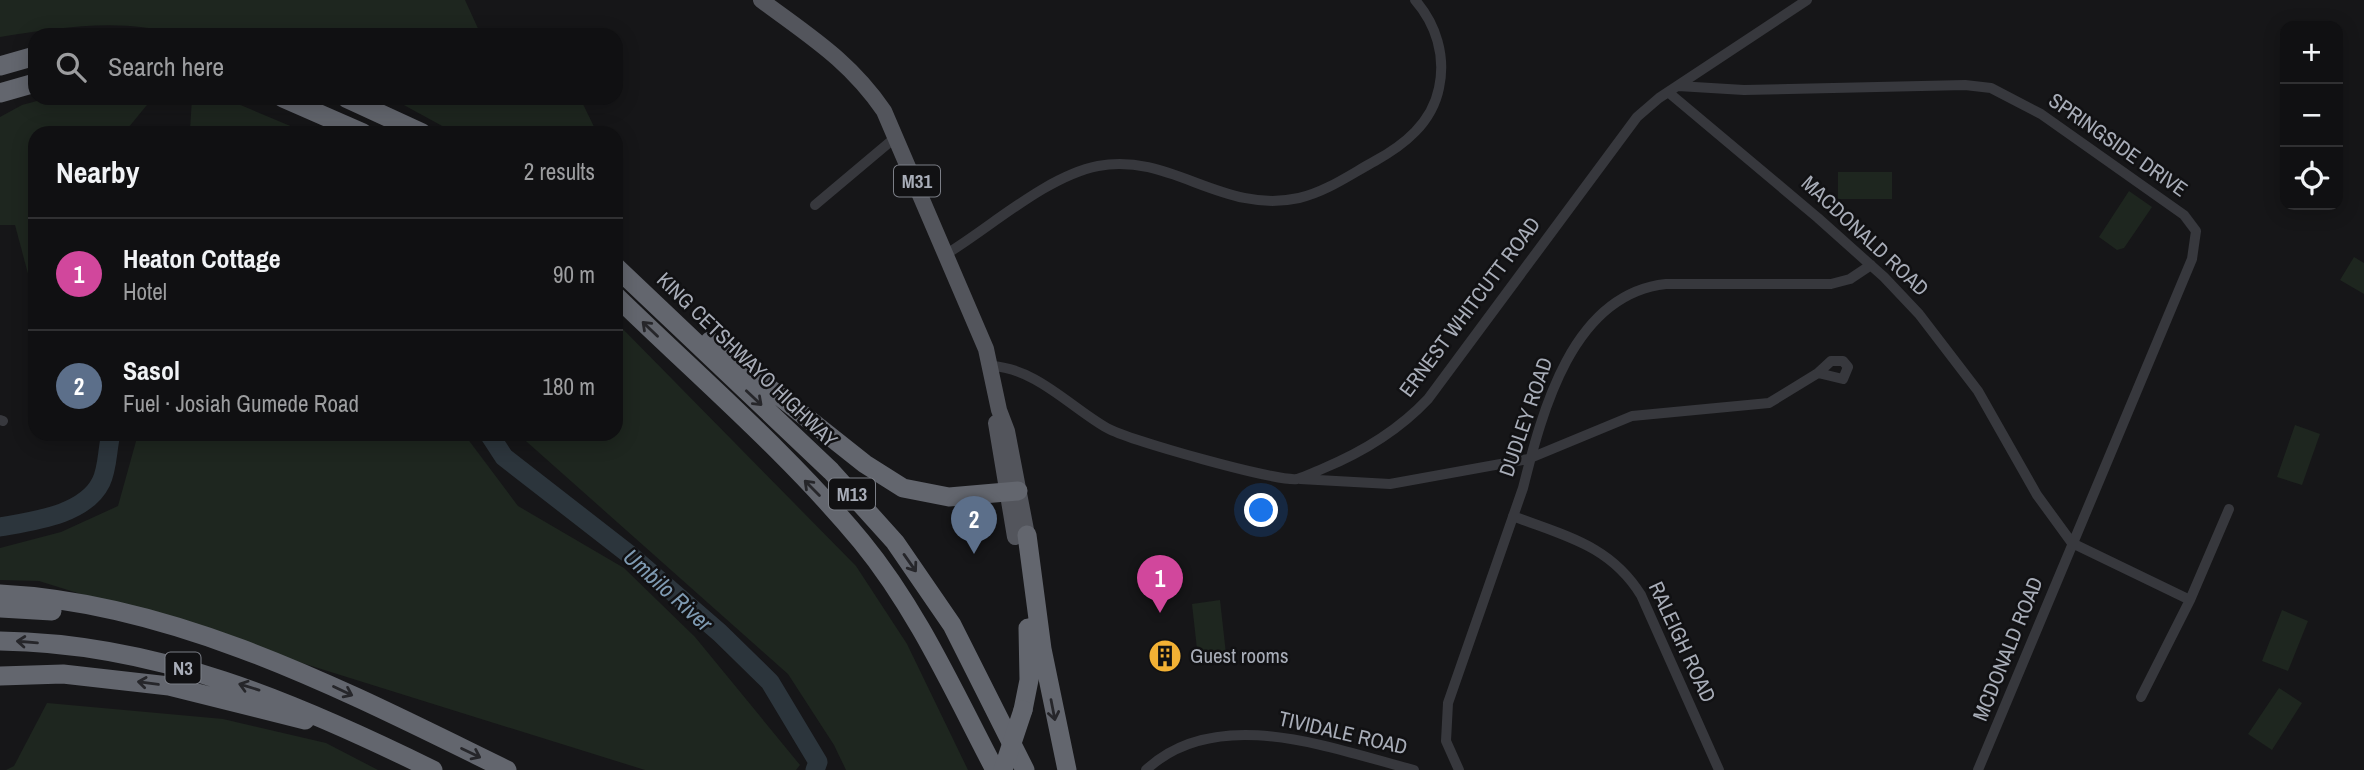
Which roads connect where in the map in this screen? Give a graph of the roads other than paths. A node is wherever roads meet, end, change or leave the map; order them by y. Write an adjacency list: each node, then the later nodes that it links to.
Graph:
1 (761, 0): 13 (main road, M31)
2 (1415, 0): 15 (street)
3 (1807, 0): 7 (street, ERNEST WHITCUTT ROAD)
4 (28, 58): 5 (highway)
5 (0, 66)
6 (28, 85): 8 (highway)
7 (1673, 89): 16 (street, MACDONALD ROAD); 23 (street, ERNEST WHITCUTT ROAD); 28 (street, SPRINGSIDE DRIVE)
8 (0, 93)
9 (299, 105): 11 (highway)
10 (361, 105): 12 (highway)
11 (347, 126)
12 (407, 126)
13 (897, 136): 14 (street); 15 (main road, M31)
14 (815, 205)
15 (948, 253): 20 (main road, M31)
16 (1871, 265): 22 (street, DUDLEY ROAD); 28 (street, MACDONALD ROAD)
17 (623, 274): 19 (highway, KING CETSHWAYO HIGHWAY / M13)
18 (623, 303): 34 (highway, M13, one-way to 18)
19 (657, 306): 24 (highway); 43 (highway, KING CETSHWAYO HIGHWAY / M13, one-way to 43)
20 (991, 366): 23 (street); 24 (main road, M31)
21 (1818, 373): 22 (street)
22 (1528, 459): 23 (street); 26 (street, DUDLEY ROAD)
23 (1297, 479)
24 (1013, 491): 27 (main road, M31)
25 (2229, 509): 30 (street)
26 (1513, 516): 47 (street, DUDLEY ROAD); 48 (street, RALEIGH ROAD)
27 (1021, 536): 42 (highway, bridge); 44 (highway, one-way to 44)
28 (2071, 543): 30 (street); 49 (street, MCDONALD ROAD)
29 (0, 594): 32 (highway)
30 (2190, 600): 36 (street)
31 (0, 608): 32 (highway, N3)
32 (188, 633): 39 (highway, N3, one-way to 39)
33 (0, 640): 37 (highway, N3, one-way to 33)
34 (932, 650): 40 (highway); 41 (highway, M13)
35 (0, 676): 37 (highway, one-way to 35)
36 (2141, 697)
37 (358, 732): 38 (highway, N3)
38 (428, 767)
39 (507, 770)
40 (984, 770)
41 (995, 770)
42 (1003, 770)
43 (1025, 770)
44 (1067, 770)
45 (1146, 770): 46 (street, TIVIDALE ROAD)
46 (1415, 770)
47 (1458, 770)
48 (1719, 770)
49 (1978, 770)

